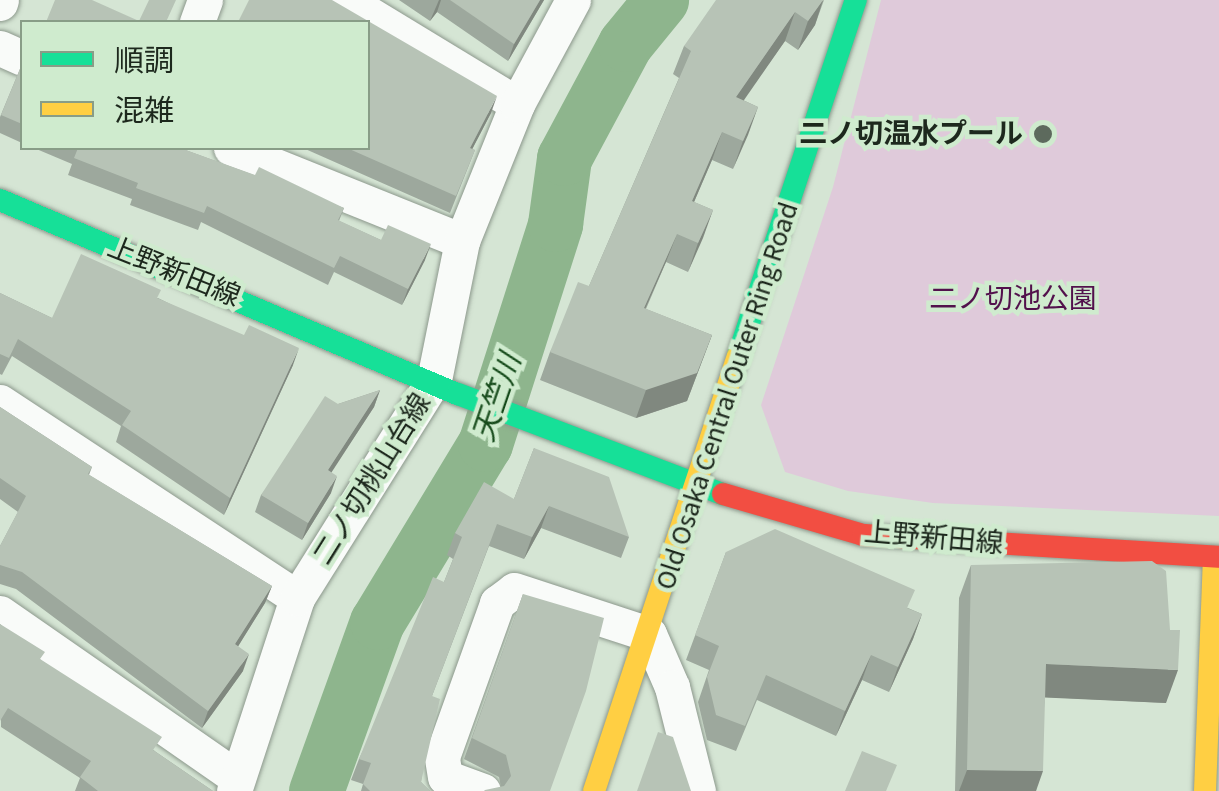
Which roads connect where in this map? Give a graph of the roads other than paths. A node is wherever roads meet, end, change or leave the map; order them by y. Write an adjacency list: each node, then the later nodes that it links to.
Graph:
1 (346, 0): 4 (street)
2 (573, 0): 4 (street, 二ノ切桃山台線)
3 (856, 0): 10 (street, Old Osaka Central Outer Ring Road)
4 (517, 104): 7 (street, 二ノ切桃山台線)
5 (235, 150): 7 (street)
6 (0, 200): 8 (street, 上野新田線)
7 (462, 241): 8 (street, 二ノ切桃山台線)
8 (446, 387): 10 (street, 上野新田線); 12 (street, 二ノ切桃山台線)
9 (0, 402): 12 (street)
10 (698, 487): 11 (street, 上野新田線); 14 (street, Old Osaka Central Outer Ring Road)
11 (1216, 557): 19 (street)
12 (297, 598): 15 (street, 二ノ切桃山台線)
13 (0, 613): 15 (street)
14 (649, 634): 16 (street); 17 (street, Old Osaka Central Outer Ring Road); 18 (street)
15 (236, 784)
16 (483, 791)
17 (594, 791)
18 (698, 791)
19 (1205, 791)

